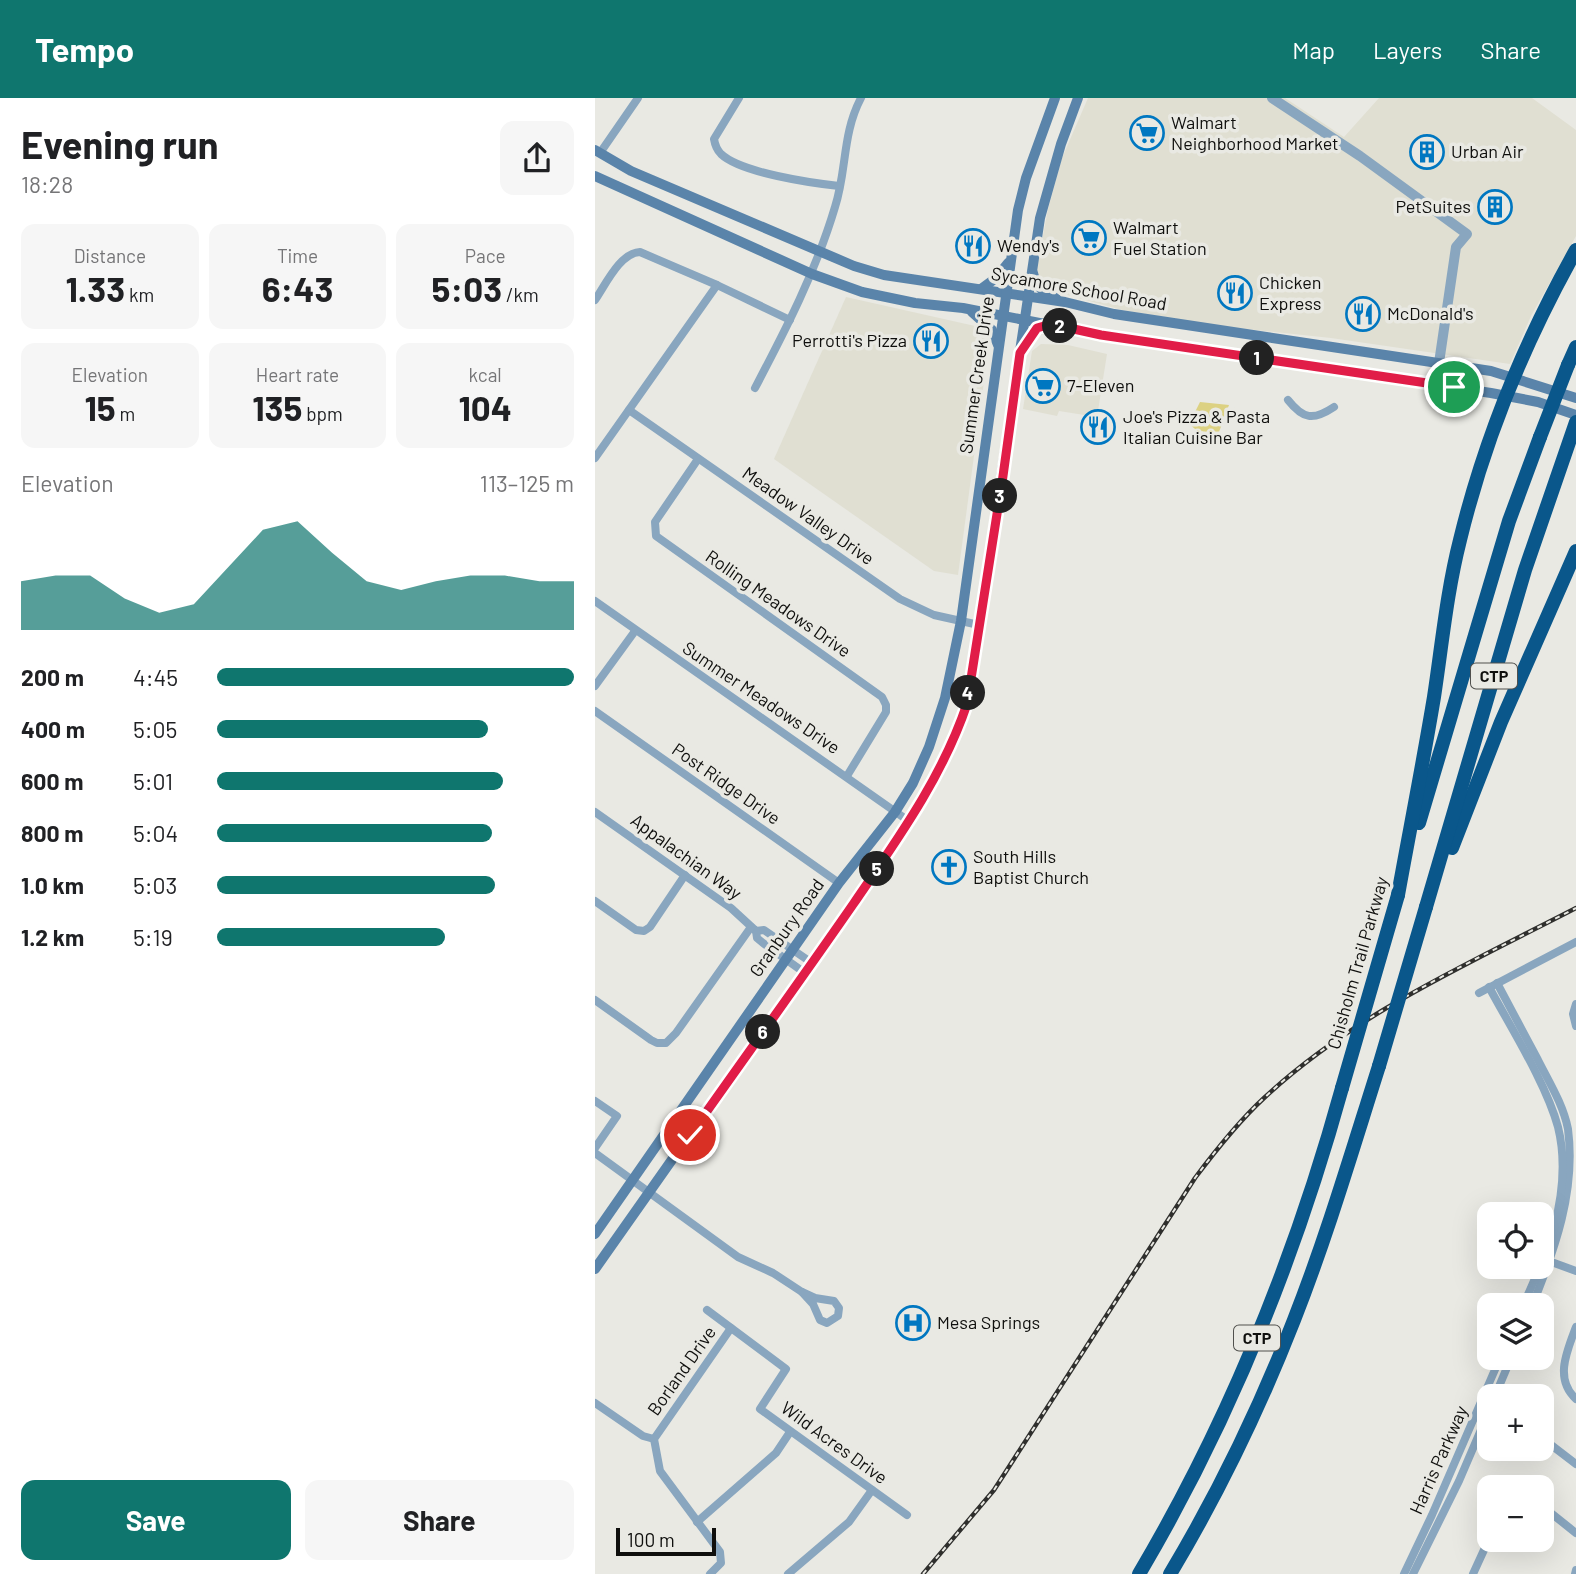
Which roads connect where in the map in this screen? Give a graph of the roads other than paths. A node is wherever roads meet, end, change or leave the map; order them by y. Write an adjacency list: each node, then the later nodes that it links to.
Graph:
1 (638, 98): 9 (street)
2 (739, 98): 11 (street)
3 (861, 98): 11 (street)
4 (1055, 98): 7 (main road, Summer Creek Drive)
5 (1078, 98): 8 (main road)
6 (1272, 98): 34 (street)
7 (1041, 136): 8 (main road); 14 (main road, Summer Creek Drive)
8 (1061, 144): 15 (main road)
9 (598, 151): 13 (main road, Sycamore School Road)
10 (595, 176): 16 (main road)
11 (839, 186): 13 (street)
12 (1576, 250): 36 (highway)
13 (820, 253): 16 (street); 18 (main road, Sycamore School Road)
14 (1011, 258): 18 (main road); 19 (main road, Summer Creek Drive)
15 (1032, 269): 20 (main road); 22 (main road)
16 (812, 274): 23 (main road); 26 (street)
17 (717, 285): 21 (street); 26 (street); 42 (street)
18 (981, 289): 19 (main road, Sycamore School Road)
19 (1006, 293): 20 (main road, Sycamore School Road); 24 (main road, Summer Creek Drive)
20 (1028, 297): 22 (main road, Sycamore School Road); 25 (main road)
21 (595, 300)
22 (1065, 302): 28 (main road, Sycamore School Road)
23 (963, 307): 24 (main road); 31 (main road)
24 (1003, 315): 25 (main road); 31 (main road, Summer Creek Drive)
25 (1025, 319): 27 (main road); 33 (main road)
26 (790, 320): 37 (street)
27 (1051, 324): 32 (main road); 33 (main road)
28 (1200, 327): 29 (main road, Sycamore School Road); 32 (main road)
29 (1318, 344): 34 (main road, Sycamore School Road); 35 (main road)
30 (1576, 347): 62 (highway, Chisholm Trail Parkway / CTP, bridge)
31 (1000, 349): 47 (main road, Summer Creek Drive)
32 (1194, 349): 35 (main road)
33 (1020, 353): 48 (main road)
34 (1439, 363): 36 (main road, Sycamore School Road)
35 (1315, 366): 38 (main road)
36 (1512, 378): 38 (highway); 39 (main road, Sycamore School Road)
37 (755, 388)
38 (1505, 396): 43 (main road); 62 (highway)
39 (1576, 398)
40 (1288, 400): 41 (street)
41 (1334, 407)
42 (629, 410): 45 (street); 46 (street, Meadow Valley Drive)
43 (1576, 415)
44 (1576, 422): 64 (highway, CTP)
45 (595, 458)
46 (698, 459): 51 (street, Meadow Valley Drive); 56 (street, Rolling Meadows Drive)
47 (981, 472): 48 (main road); 51 (main road, Summer Creek Drive)
48 (1003, 476): 52 (main road)
49 (1576, 551): 64 (highway)
50 (595, 601): 53 (street, Summer Meadows Drive)
51 (961, 621): 52 (street, Meadow Valley Drive); 58 (main road, Granbury Road)
52 (979, 625): 59 (main road)
53 (635, 631): 54 (street); 56 (street, Summer Meadows Drive)
54 (595, 686)
55 (595, 711): 61 (street, Post Ridge Drive)
56 (847, 776): 58 (street, Summer Meadows Drive)
57 (595, 812): 60 (street, Appalachian Way)
58 (894, 812): 59 (street, Summer Meadows Drive); 61 (main road, Granbury Road)
59 (909, 822): 69 (main road)
60 (685, 875): 63 (street); 65 (street, Appalachian Way)
61 (839, 883): 67 (main road, Granbury Road)
62 (1398, 895): 105 (highway, Chisholm Trail Parkway / CTP, bridge)
63 (595, 901)
64 (1426, 907): 106 (highway, CTP, bridge)
65 (754, 929): 67 (street, Appalachian Way); 68 (street, Appalachian Way); 73 (street)
66 (1576, 942): 71 (street)
67 (793, 949): 68 (main road, Granbury Road); 69 (street, Appalachian Way)
68 (786, 960): 70 (street, Appalachian Way); 78 (main road, Granbury Road)
69 (812, 963): 70 (main road)
70 (805, 973): 79 (main road)
71 (1493, 985): 72 (street); 80 (street)
72 (1479, 993)
73 (595, 1000)
74 (1575, 1006): 75 (street)
75 (1576, 1026)
76 (595, 1101): 77 (street)
77 (595, 1151): 78 (street)
78 (633, 1180): 79 (street); 81 (main road, Granbury Road)
79 (649, 1192): 83 (main road); 85 (street)
80 (1554, 1222)
81 (595, 1234)
82 (1554, 1266): 84 (street)
83 (595, 1269)
84 (1576, 1271)
85 (802, 1292): 85 (street)
86 (707, 1310): 88 (street, Wild Acres Drive)
87 (1576, 1327): 89 (street)
88 (731, 1328): 92 (street, Wild Acres Drive); 94 (street, Borland Drive)
89 (1576, 1399)
90 (595, 1403): 94 (street)
91 (1477, 1425): 107 (street, Harris Parkway)
92 (790, 1432): 97 (street, Wild Acres Drive); 100 (street)
93 (1477, 1432): 108 (street, Harris Parkway)
94 (654, 1439): 100 (street, Borland Drive)
95 (1554, 1447): 96 (street)
96 (1576, 1464)
97 (872, 1490): 98 (street, Wild Acres Drive); 104 (street)
98 (907, 1515)
99 (1554, 1516): 101 (street)
100 (697, 1522): 103 (street, Borland Drive)
101 (1576, 1533)
102 (1483, 1552): 109 (street)
103 (710, 1574)
104 (788, 1574)
105 (1139, 1574)
106 (1170, 1574)
107 (1403, 1574)
108 (1413, 1574)
109 (1473, 1574)

